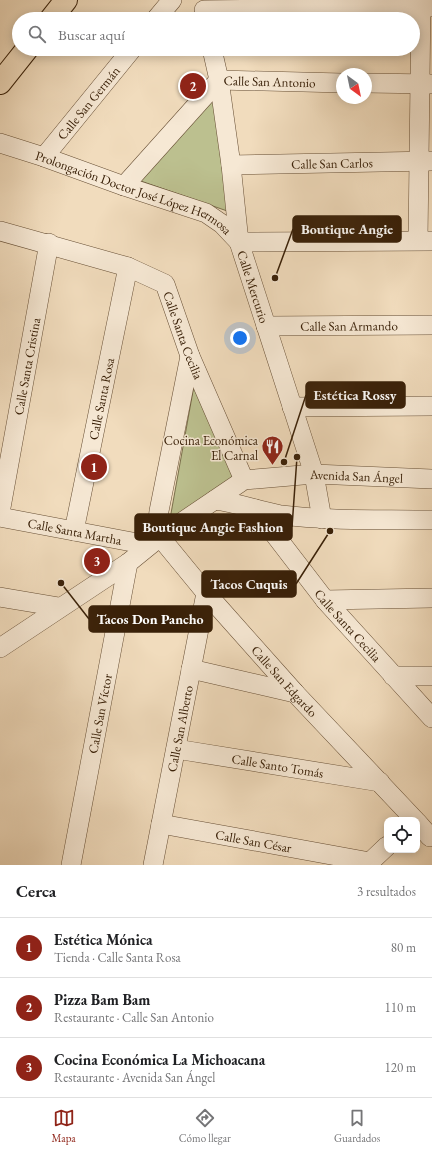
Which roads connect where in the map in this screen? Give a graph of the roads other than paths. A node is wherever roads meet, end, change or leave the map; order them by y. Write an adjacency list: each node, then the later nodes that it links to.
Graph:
1 (66, 0): 5 (main road)
2 (172, 0): 6 (street)
3 (425, 5): 4 (street); 14 (street)
4 (205, 10)
5 (57, 12)
6 (162, 12)
7 (21, 56): 11 (main road)
8 (126, 56): 16 (street, Calle San Germán)
9 (214, 56): 10 (street, Calle Mercurio)
10 (219, 80): 12 (street, Calle San Antonio); 18 (street, Calle Mercurio); 19 (street, Calle San Antonio)
11 (0, 83)
12 (336, 83)
13 (372, 83): 14 (street)
14 (427, 84): 17 (street)
15 (0, 143): 16 (street, Prolongación Doctor José López Hermosa)
16 (44, 157): 19 (street, Prolongación Doctor José López Hermosa)
17 (426, 161): 18 (street, Calle San Carlos); 21 (street)
18 (231, 165): 22 (street, Calle Mercurio)
19 (124, 186): 22 (street, Prolongación Doctor José López Hermosa)
20 (0, 231): 23 (street, Calle Santa Cecilia)
21 (425, 240): 22 (street, Prolongación Doctor José López Hermosa)
22 (239, 242): 25 (street, Calle Mercurio)
23 (49, 243): 24 (street, Calle Santa Cecilia); 35 (street, Calle Santa Cristina)
24 (128, 267): 27 (street, Calle Santa Cecilia); 39 (street, Calle Santa Rosa)
25 (266, 326): 26 (street, Calle San Armando); 29 (street, Calle Mercurio)
26 (432, 326)
27 (190, 356): 32 (street, Calle Santa Cecilia); 40 (street)
28 (432, 406): 29 (street)
29 (292, 407): 30 (street, Calle Mercurio)
30 (314, 474): 31 (street, Avenida San Ángel); 32 (street, Avenida San Ángel); 37 (street, Calle Mercurio)
31 (432, 479)
32 (244, 480): 33 (street, Avenida San Ángel)
33 (215, 500): 34 (street); 40 (street, Avenida San Ángel)
34 (255, 509): 37 (street); 45 (street, Calle Santa Cecilia)
35 (0, 513)
36 (0, 517): 39 (street, Calle Santa Martha)
37 (322, 519): 38 (street)
38 (432, 520)
39 (74, 531): 40 (street, Calle Santa Martha)
40 (154, 541): 41 (street, Avenida San Ángel); 42 (street, Calle San Edgardo)
41 (128, 563): 46 (street, Avenida San Ángel); 61 (street, Calle San Víctor)
42 (206, 593): 48 (street, Calle San Alberto); 51 (street, Calle San Edgardo)
43 (0, 597): 46 (street)
44 (432, 598): 45 (street)
45 (325, 600): 49 (street, Calle Santa Cecilia)
46 (59, 608): 47 (street, Avenida San Ángel)
47 (0, 648)
48 (191, 670): 51 (street); 53 (street, Calle San Alberto)
49 (393, 676): 50 (street); 52 (street, Calle Santa Cecilia)
50 (432, 676)
51 (295, 694): 54 (street, Calle San Edgardo)
52 (432, 718)
53 (176, 749): 54 (street, Calle Santo Tomás); 56 (street, Calle San Alberto)
54 (380, 782): 55 (street, Calle San Edgardo)
55 (411, 817)
56 (161, 824): 60 (street, Calle San César); 62 (street, Calle San Alberto)
57 (420, 825): 58 (street)
58 (430, 837)
59 (384, 849): 60 (street)
60 (369, 863)
61 (71, 865)
62 (153, 865)

